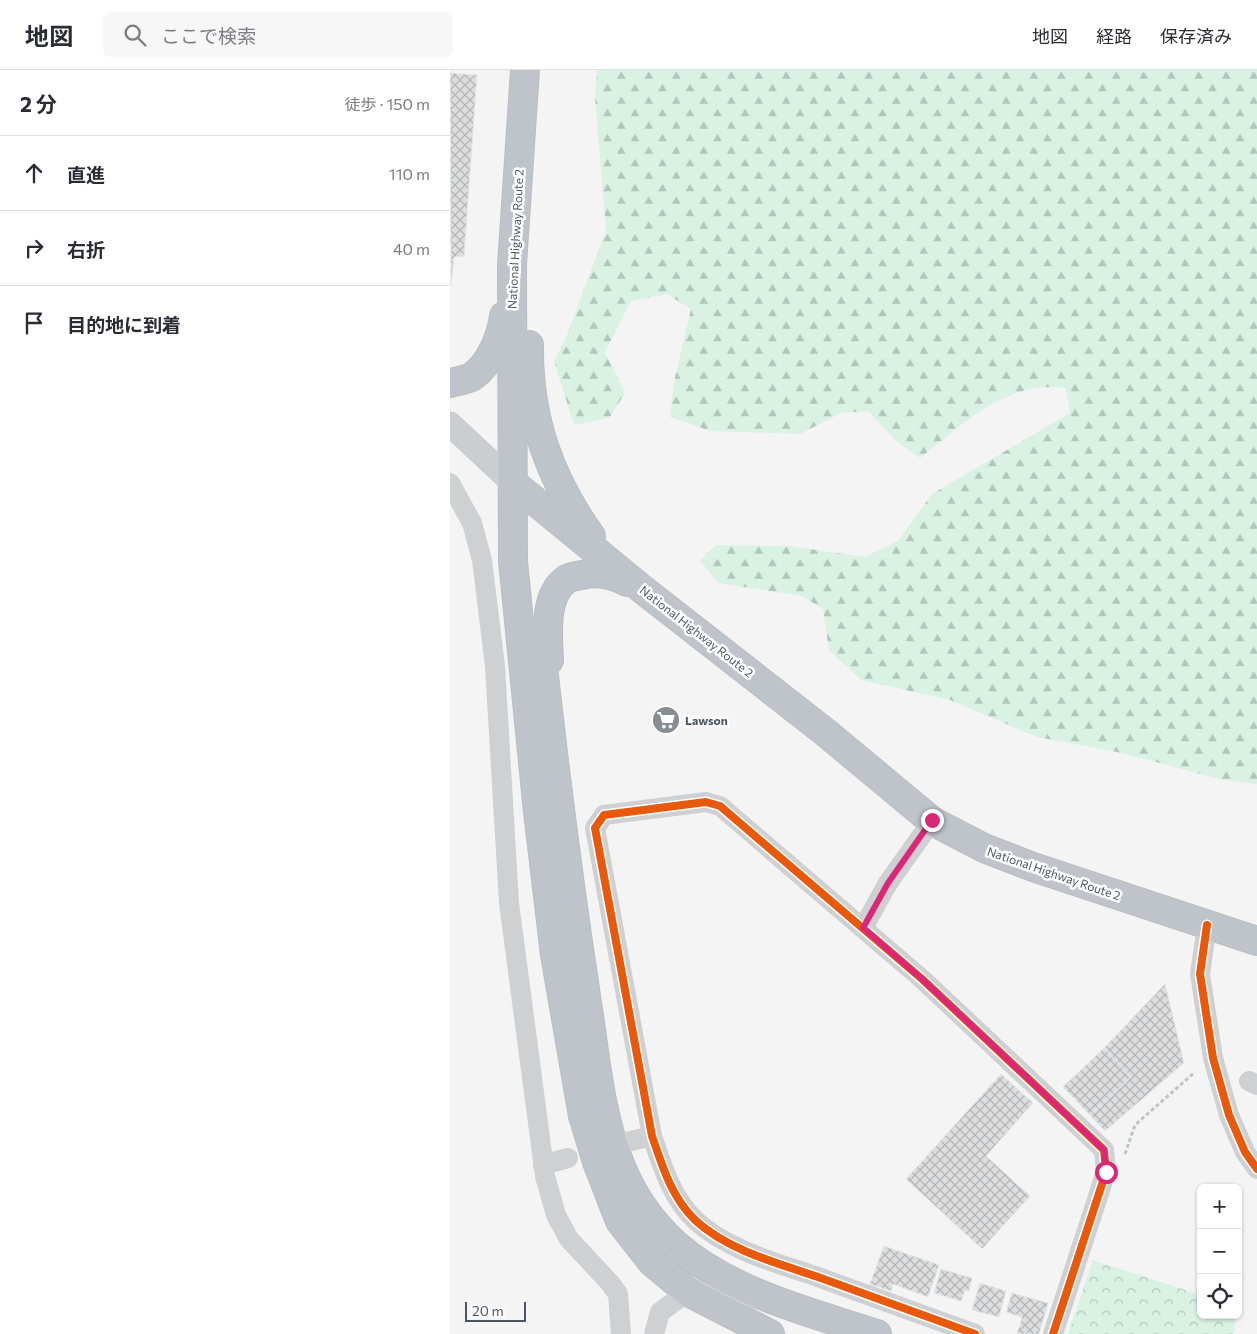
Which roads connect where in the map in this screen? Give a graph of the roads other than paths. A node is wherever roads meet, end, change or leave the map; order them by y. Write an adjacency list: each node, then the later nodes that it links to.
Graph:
1 (526, 70): 2 (highway, National Highway Route 2)
2 (518, 167): 3 (highway, National Highway Route 2); 8 (highway)
3 (512, 265): 4 (highway); 7 (highway, National Highway Route 2)
4 (450, 383)
5 (450, 424): 7 (main road)
6 (450, 483): 18 (street)
7 (513, 483): 8 (highway, National Highway Route 2); 10 (highway); 20 (highway)
8 (610, 562): 9 (highway, National Highway Route 2)
9 (642, 589): 10 (highway); 11 (highway, National Highway Route 2)
10 (553, 754): 21 (highway)
11 (932, 820): 12 (highway, National Highway Route 2); 13 (street)
12 (1208, 925): 14 (highway, National Highway Route 2); 19 (street)
13 (863, 928): 15 (street); 27 (street)
14 (1257, 941)
15 (652, 1136): 16 (street); 26 (street)
16 (627, 1142)
17 (568, 1158): 18 (street)
18 (543, 1165): 22 (street)
19 (1257, 1169)
20 (688, 1292): 21 (street); 23 (street); 24 (highway)
21 (780, 1301): 25 (highway)
22 (621, 1334)
23 (654, 1334)
24 (770, 1334)
25 (877, 1334)
26 (975, 1334)
27 (1053, 1334)

